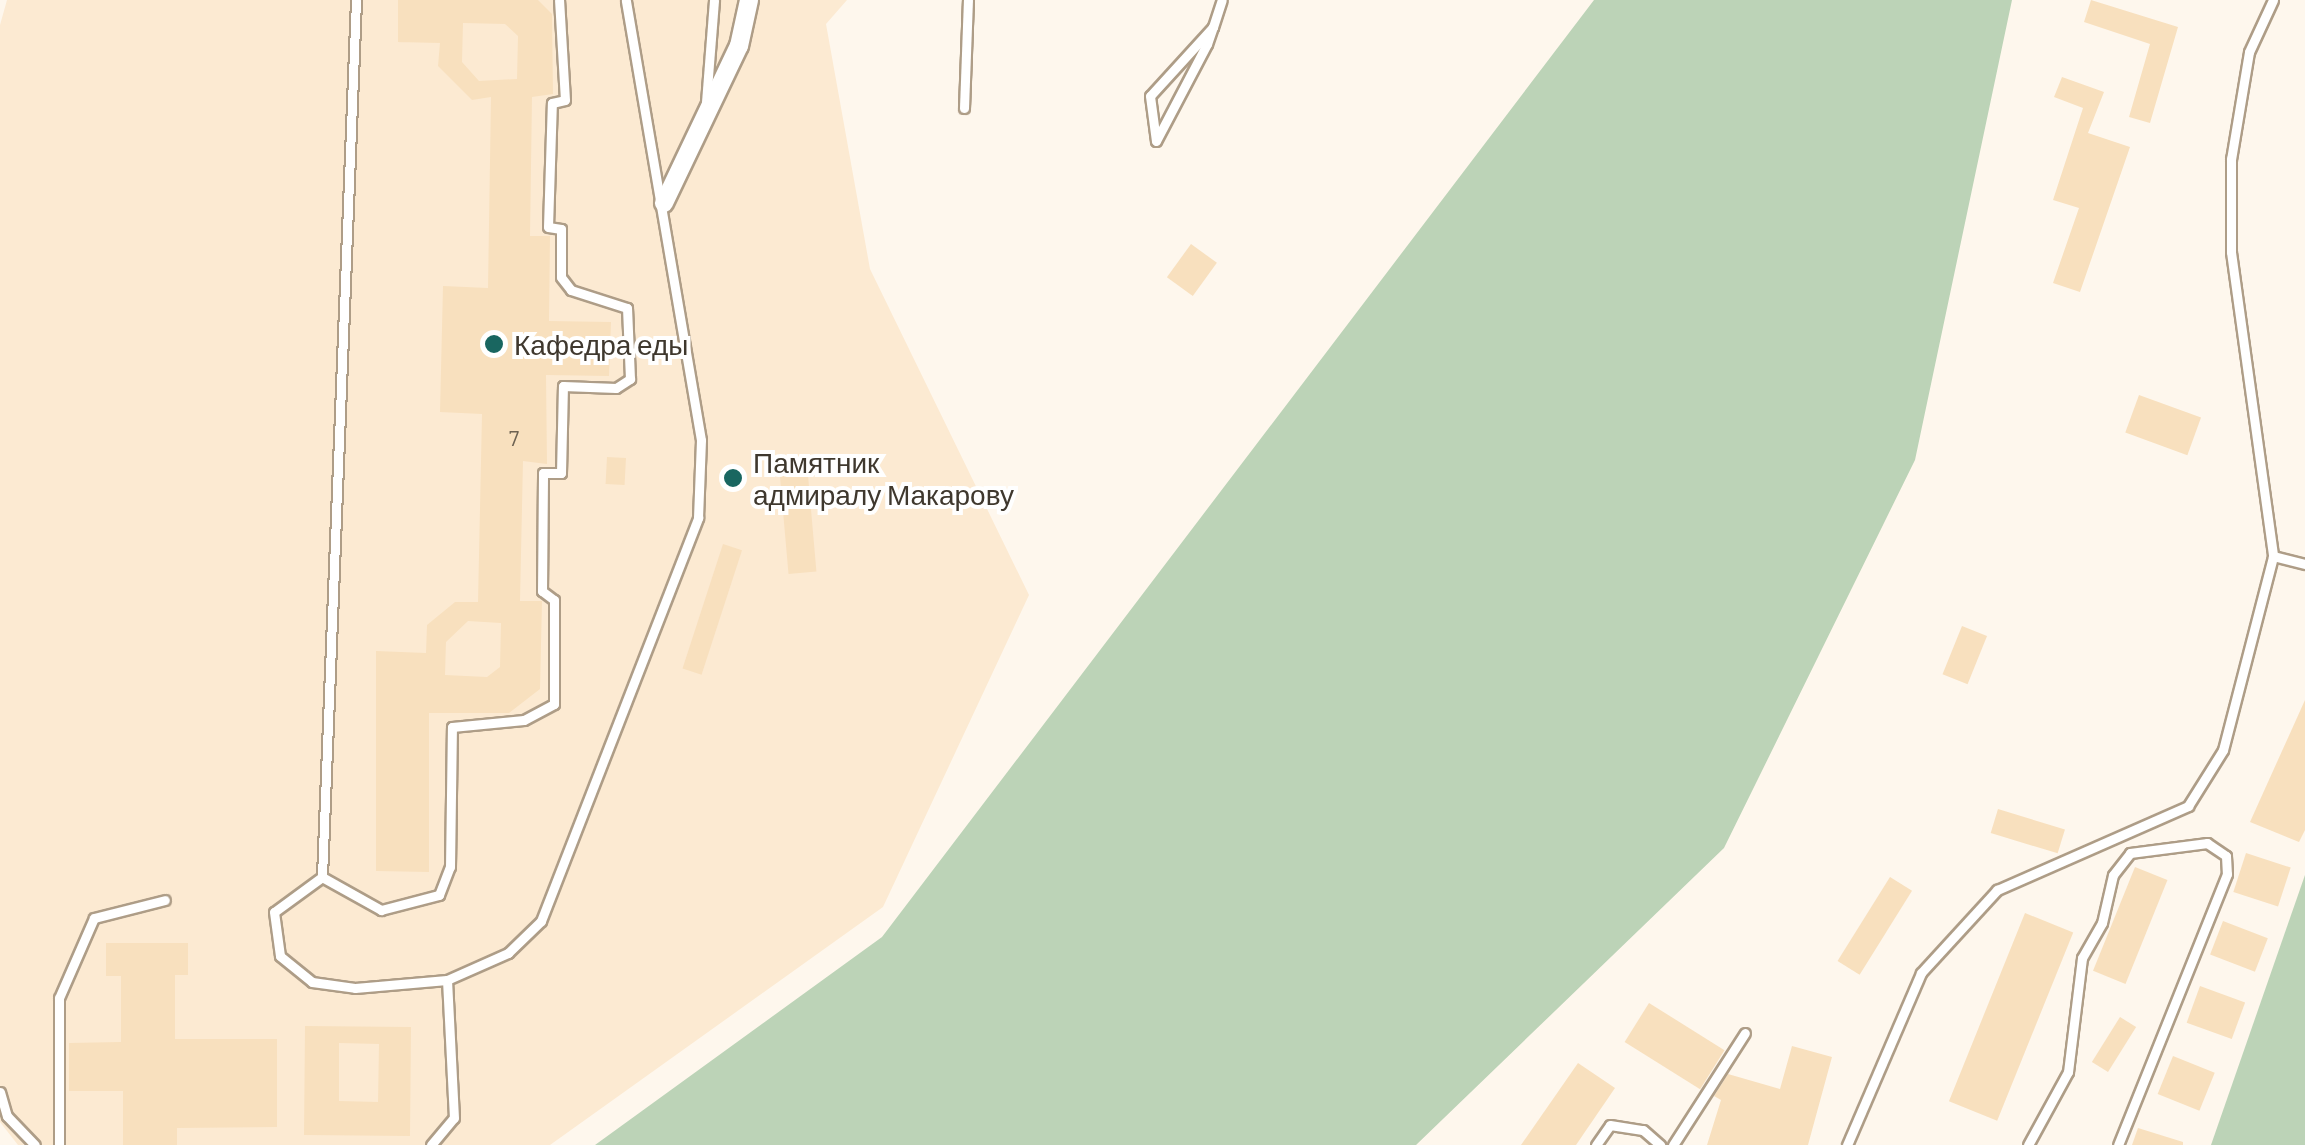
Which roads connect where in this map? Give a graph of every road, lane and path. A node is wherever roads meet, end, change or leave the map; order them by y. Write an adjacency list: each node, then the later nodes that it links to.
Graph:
1 (356, 0): 15 (lane)
2 (559, 0): 15 (lane)
3 (626, 0): 12 (lane)
4 (714, 0): 11 (lane)
5 (749, 0): 11 (street)
6 (968, 0): 10 (lane)
7 (1222, 0): 9 (lane)
8 (2273, 0): 13 (lane)
9 (1213, 26): 9 (lane)
10 (964, 108)
11 (705, 115): 12 (street)
12 (664, 203): 17 (lane)
13 (2273, 556): 14 (lane); 26 (lane)
14 (2305, 564)
15 (322, 877): 17 (lane)
16 (165, 900): 21 (lane)
17 (448, 980): 22 (lane)
18 (1744, 1033): 25 (lane)
19 (0, 1092): 20 (lane)
20 (35, 1145)
21 (59, 1145)
22 (432, 1145)
23 (1596, 1145): 24 (lane)
24 (1660, 1145)
25 (1673, 1145)
26 (1847, 1145)
27 (2028, 1145): 28 (lane)
28 (2118, 1145)

